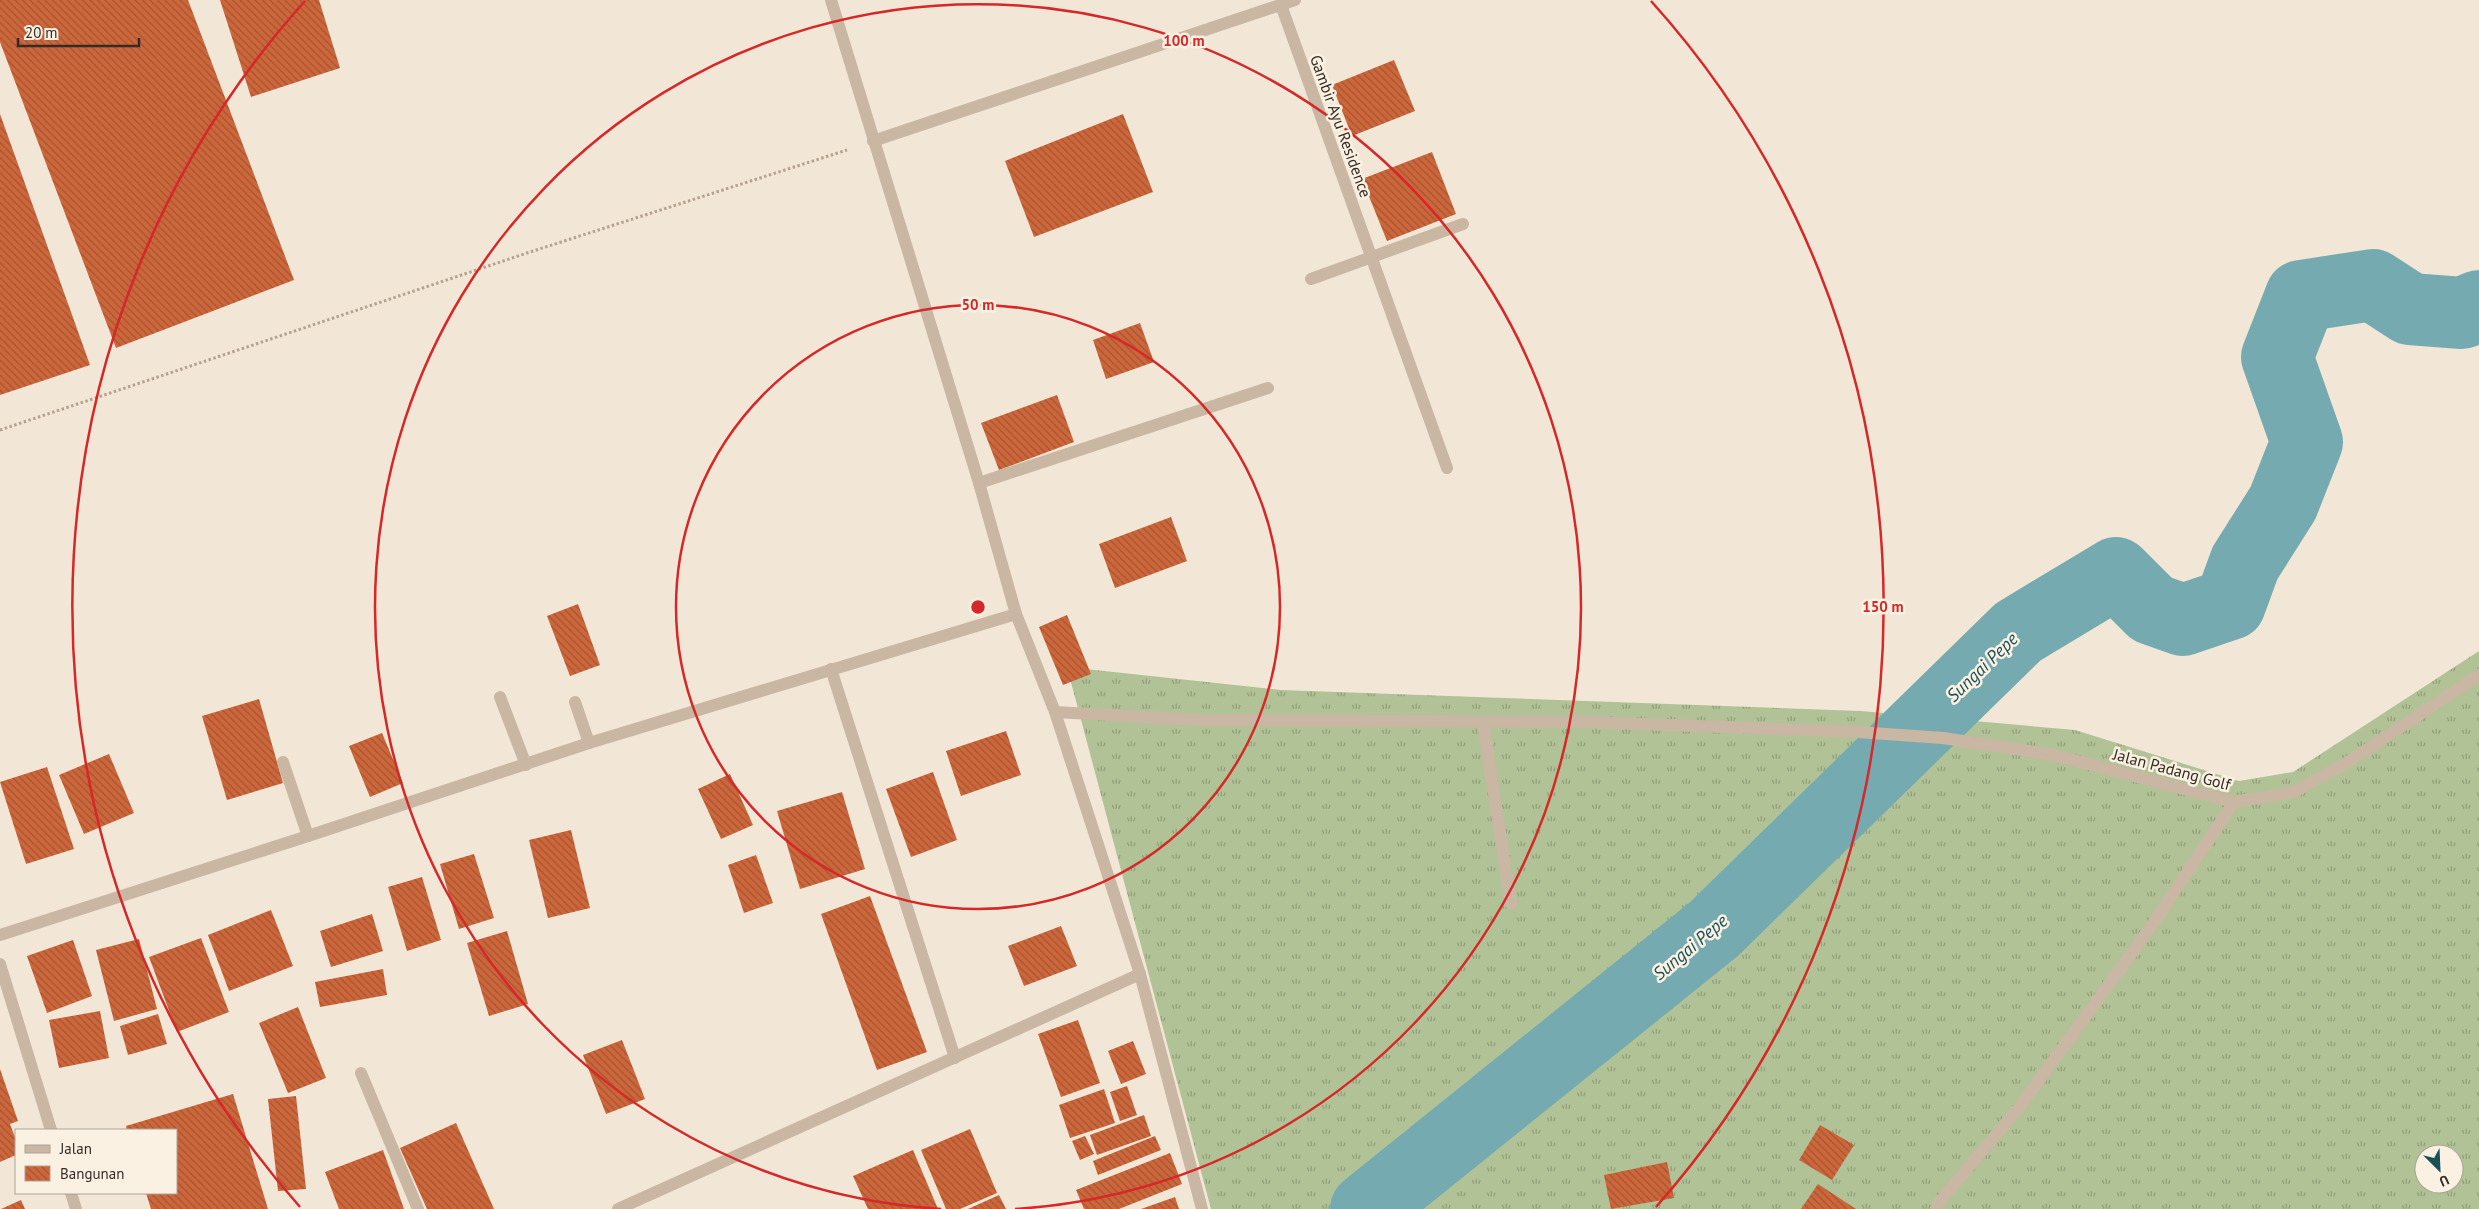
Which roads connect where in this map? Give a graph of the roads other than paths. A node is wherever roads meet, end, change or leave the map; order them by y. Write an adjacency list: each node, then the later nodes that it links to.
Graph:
1 (831, 0): 4 (street)
2 (1295, 0): 3 (street)
3 (1281, 5): 4 (street); 6 (street, Gambir Ayu Residence)
4 (873, 141): 10 (street)
5 (1463, 224): 6 (street)
6 (1371, 257): 7 (street); 9 (street, Gambir Ayu Residence)
7 (1311, 279)
8 (1268, 388): 10 (street)
9 (1447, 468)
10 (979, 483): 11 (street)
11 (1016, 614): 12 (street); 16 (street)
12 (831, 670): 18 (street); 27 (street)
13 (2479, 675): 21 (street, Jalan Padang Golf)
14 (500, 697): 20 (street)
15 (575, 702): 18 (street)
16 (1055, 712): 17 (street, Jalan Padang Golf); 26 (street)
17 (1483, 722): 21 (street, Jalan Padang Golf); 23 (street)
18 (589, 743): 20 (street)
19 (282, 762): 22 (street)
20 (526, 764): 22 (street)
21 (2234, 802): 31 (street)
22 (308, 836): 24 (street)
23 (1511, 904)
24 (0, 935)
25 (0, 964): 29 (street)
26 (1140, 974): 27 (street); 35 (street)
27 (955, 1058): 34 (street)
28 (361, 1073): 33 (street)
29 (50, 1129)
30 (71, 1194): 32 (street)
31 (1937, 1205)
32 (76, 1209)
33 (418, 1209)
34 (618, 1209)
35 (1202, 1209)

